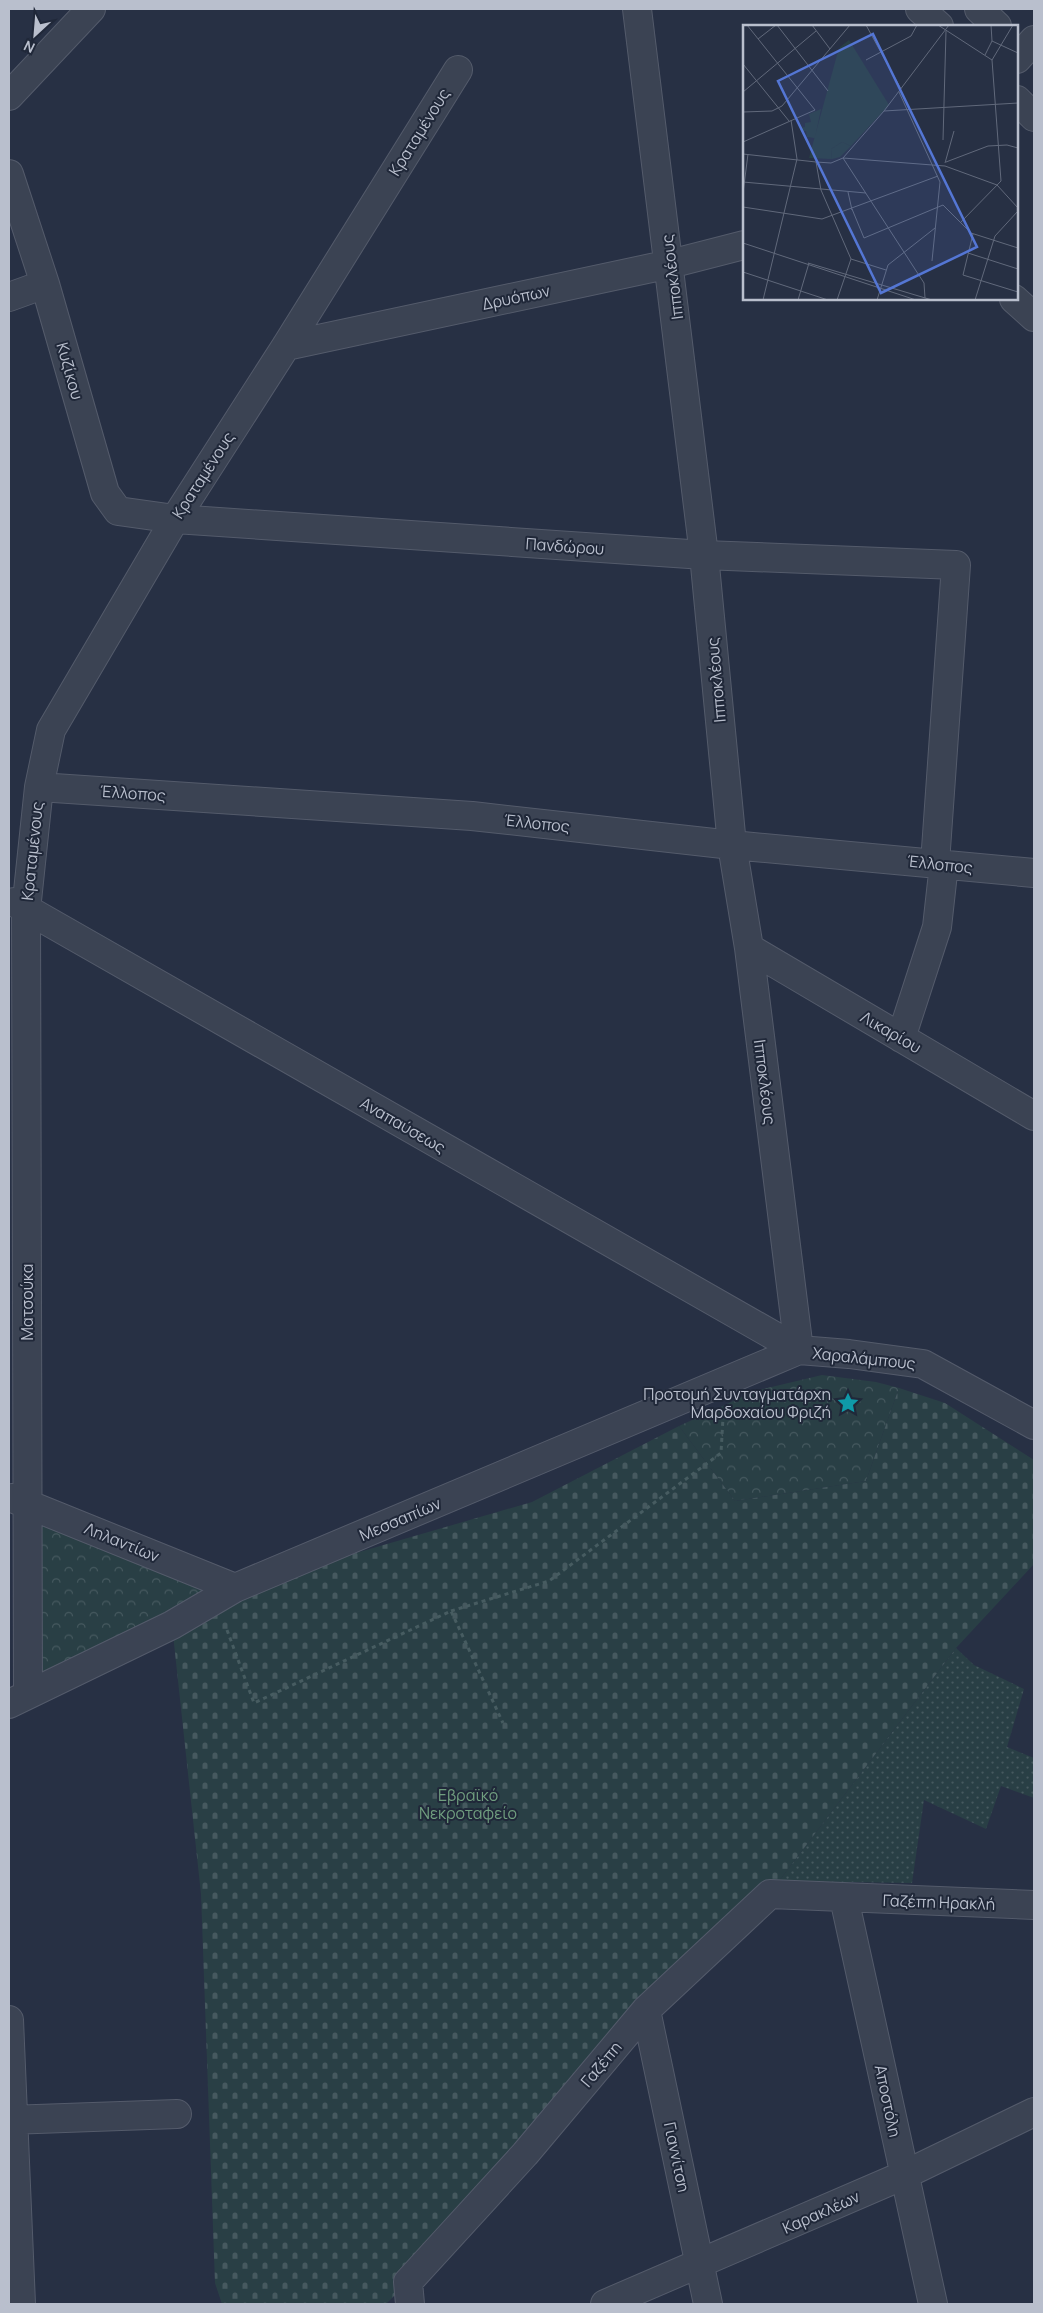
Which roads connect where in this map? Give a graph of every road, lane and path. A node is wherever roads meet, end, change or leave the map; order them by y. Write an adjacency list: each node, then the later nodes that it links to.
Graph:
1 (91, 9): 8 (street)
2 (637, 9): 13 (street, Ιπποκλέους)
3 (920, 9): 5 (street)
4 (979, 9): 6 (street)
5 (938, 25)
6 (996, 25)
7 (458, 70): 18 (street, Κραταμένους)
8 (9, 96)
9 (1018, 101): 10 (street)
10 (1034, 117)
11 (9, 174): 14 (street, Κυζίκου)
12 (743, 246): 13 (street, Δρυόπων)
13 (670, 264): 18 (street, Δρυόπων); 20 (street, Ιπποκλέους)
14 (45, 284): 15 (street); 19 (street, Κυζίκου)
15 (9, 297)
16 (1015, 300): 17 (street)
17 (1034, 317)
18 (286, 346): 19 (street, Κραταμένους)
19 (175, 519): 20 (street, Πανδώρου); 21 (street, Κραταμένους)
20 (704, 556): 22 (street, Ιπποκλέους); 23 (street, Πανδώρου)
21 (39, 787): 22 (street, Έλλοπος); 25 (street, Κραταμένους)
22 (732, 844): 23 (street, Έλλοπος); 26 (street, Ιπποκλέους)
23 (940, 864): 24 (street, Έλλοπος); 27 (street)
24 (1034, 873)
25 (17, 904): 29 (street, Αναπαύσεως); 32 (street, Ματσούκα)
26 (749, 948): 27 (street, Λικαρίου); 29 (street, Ιπποκλέους)
27 (901, 1038): 28 (street, Λικαρίου)
28 (1034, 1116)
29 (798, 1350): 30 (street, Μεσσαπίων); 31 (street, Χαραλάμπους)
30 (722, 1383): 33 (street, Μεσσαπίων); 34 (path)
31 (1034, 1425)
32 (18, 1500): 33 (street, Ληλαντίων); 35 (street, Ματσούκα)
33 (226, 1594): 34 (path); 35 (street, Μεσσαπίων)
34 (451, 1610): 36 (path)
35 (18, 1699)
36 (503, 1724)
37 (844, 1898): 38 (street, Γαζέπη Ηρακλή); 39 (street, Γαζέπη); 44 (street, Αποστόλη)
38 (1034, 1905)
39 (646, 2010): 45 (street, Γιαννίτση); 47 (street, Γαζέπη)
40 (9, 2020): 43 (street)
41 (1034, 2112): 44 (street, Καρακλέων)
42 (176, 2114): 43 (street)
43 (11, 2120): 46 (street)
44 (904, 2175): 45 (street, Καρακλέων); 50 (street, Αποστόλη)
45 (700, 2265): 48 (street, Καρακλέων); 49 (street, Γιαννίτση)
46 (21, 2304)
47 (410, 2304)
48 (605, 2304)
49 (708, 2304)
50 (933, 2304)

